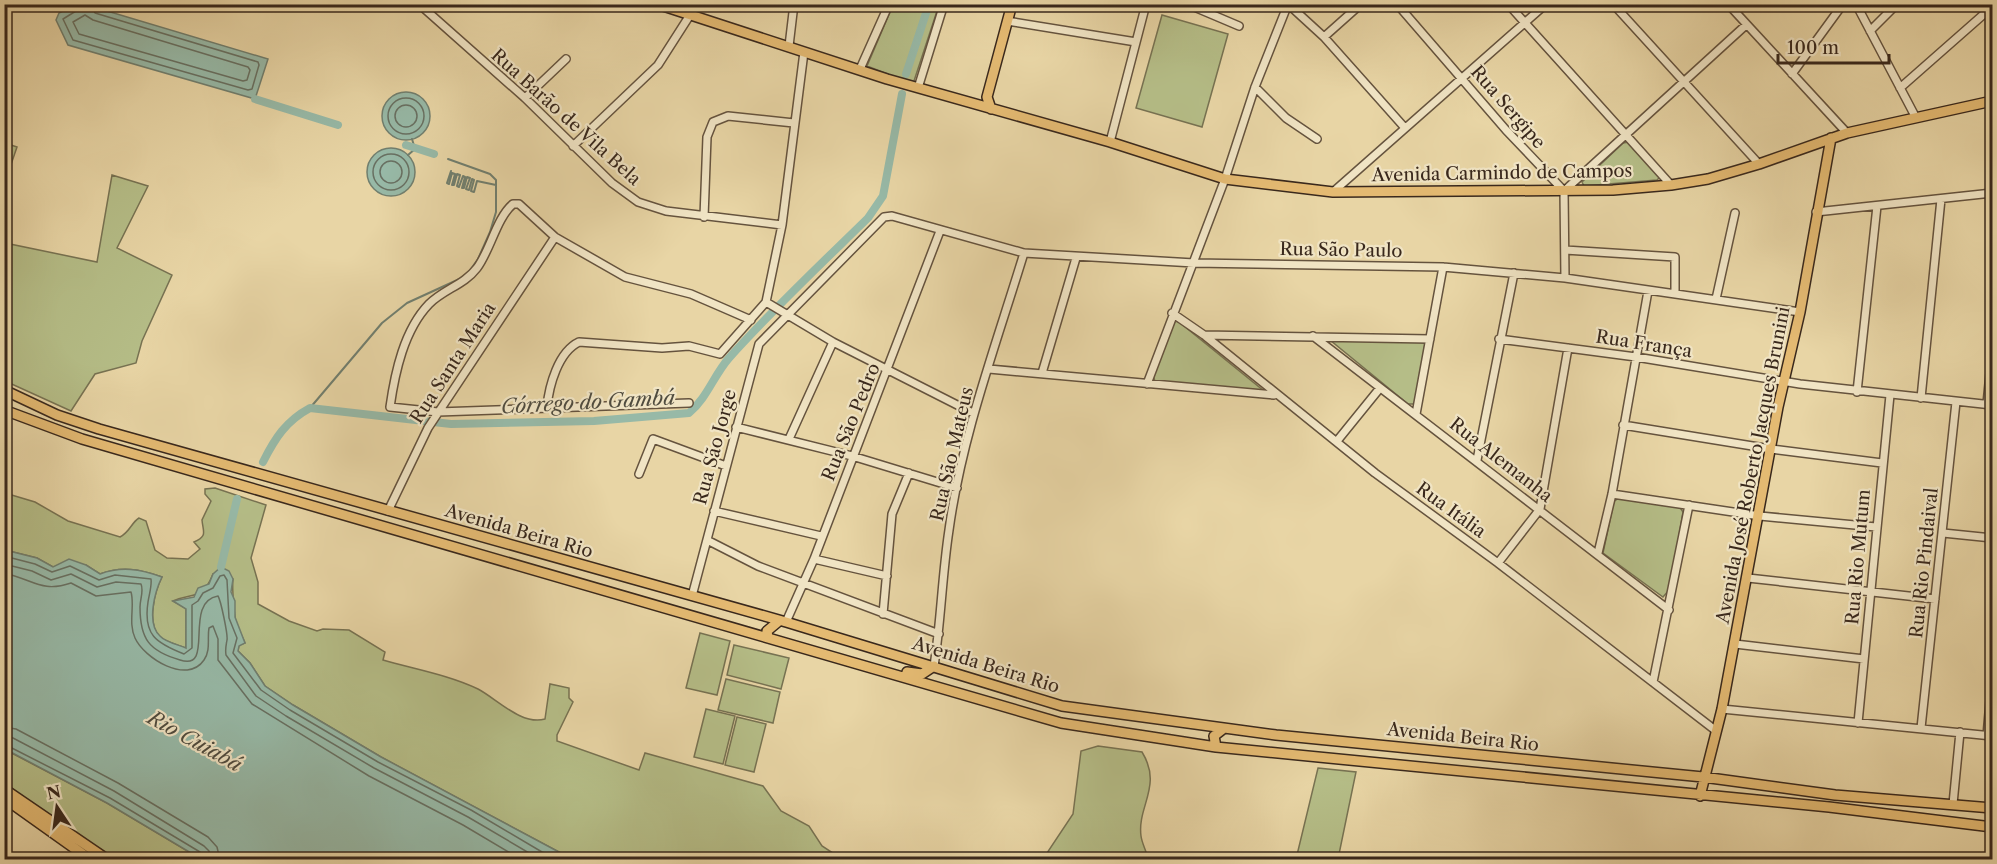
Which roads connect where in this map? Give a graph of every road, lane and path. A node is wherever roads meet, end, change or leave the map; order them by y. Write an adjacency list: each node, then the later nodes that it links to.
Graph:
1 (419, 4): 38 (street, Rua Barão de Vila Bela)
2 (657, 4): 20 (main road, Avenida Carmindo de Campos)
3 (794, 4): 28 (street)
4 (889, 4): 31 (street)
5 (944, 4): 35 (street)
6 (1012, 4): 21 (main road)
7 (1146, 4): 27 (street)
8 (1187, 4): 24 (street)
9 (1288, 4): 26 (street); 36 (street)
10 (1361, 4): 26 (street)
11 (1397, 4): 33 (street, Rua Sergipe)
12 (1508, 4): 22 (street)
13 (1546, 4): 22 (street)
14 (1613, 4): 34 (street)
15 (1728, 4): 23 (street)
16 (1843, 4): 32 (street)
17 (1856, 4): 25 (street)
18 (1897, 4): 25 (street)
19 (1992, 7): 37 (street)
20 (690, 15): 28 (main road, Avenida Carmindo de Campos); 52 (street)
21 (1007, 21): 27 (street); 40 (main road)
22 (1525, 23): 33 (street); 48 (street)
23 (1746, 25): 32 (street); 34 (street)
24 (1239, 26)
25 (1870, 31): 37 (street)
26 (1324, 37): 46 (street)
27 (1136, 42): 51 (street)
28 (789, 45): 29 (main road, Avenida Carmindo de Campos)
29 (804, 52): 31 (main road, Avenida Carmindo de Campos); 45 (street)
30 (566, 59): 38 (street)
31 (860, 69): 35 (main road, Avenida Carmindo de Campos)
32 (1792, 74): 47 (street)
33 (1462, 78): 46 (street); 56 (street, Rua Sergipe)
34 (1684, 82): 48 (street); 53 (street)
35 (918, 87): 41 (main road, Avenida Carmindo de Campos)
36 (1255, 87): 49 (street); 54 (street)
37 (1900, 88): 44 (street)
38 (525, 98): 52 (street, Rua Barão de Vila Bela)
39 (1992, 101): 44 (main road, Avenida Carmindo de Campos)
40 (988, 102): 41 (main road); 42 (main road); 43 (main road, Avenida Carmindo de Campos)
41 (973, 104): 42 (main road, Avenida Carmindo de Campos)
42 (999, 115): 43 (main road, Avenida Carmindo de Campos)
43 (1011, 116): 51 (main road, Avenida Carmindo de Campos)
44 (1915, 116): 47 (main road, Avenida Carmindo de Campos)
45 (794, 123): 63 (street); 65 (street)
46 (1406, 128): 57 (street)
47 (1847, 133): 50 (main road, Avenida Carmindo de Campos)
48 (1626, 135): 55 (street); 56 (street)
49 (1317, 138)
50 (1831, 138): 53 (main road, Avenida Carmindo de Campos); 61 (main road, Avenida José Roberto Jacques Brunini)
51 (1110, 142): 54 (main road, Avenida Carmindo de Campos)
52 (573, 146): 63 (street, Rua Barão de Vila Bela)
53 (1759, 164): 55 (main road, Avenida Carmindo de Campos)
54 (1225, 179): 57 (main road, Avenida Carmindo de Campos); 71 (street)
55 (1671, 185): 56 (main road, Avenida Carmindo de Campos)
56 (1564, 191): 57 (main road, Avenida Carmindo de Campos); 68 (street)
57 (1333, 192)
58 (1992, 193): 59 (street)
59 (1941, 199): 60 (street); 101 (street)
60 (1877, 206): 61 (street); 98 (street)
61 (1816, 212): 79 (main road, Avenida José Roberto Jacques Brunini)
62 (1735, 213): 77 (street)
63 (704, 217): 65 (street, Rua Barão de Vila Bela)
64 (884, 217): 66 (street, Rua São Paulo); 81 (street, Rua São Jorge)
65 (782, 225): 78 (street)
66 (940, 231): 69 (street, Rua São Paulo); 92 (street, Rua São Pedro)
67 (555, 237): 82 (street); 107 (street, Rua Santa Maria); 107 (street)
68 (1565, 250): 74 (street); 76 (street)
69 (1024, 253): 70 (street, Rua São Paulo); 91 (street, Rua São Mateus)
70 (1076, 258): 71 (street, Rua São Paulo); 93 (street)
71 (1194, 263): 72 (street, Rua São Paulo); 80 (street)
72 (1443, 267): 73 (street, Rua São Paulo); 85 (street)
73 (1514, 273): 74 (street, Rua São Paulo); 86 (street)
74 (1565, 278): 75 (street, Rua São Paulo)
75 (1648, 291): 76 (street, Rua São Paulo); 90 (street)
76 (1675, 294): 77 (street, Rua São Paulo)
77 (1716, 299): 79 (street, Rua São Paulo)
78 (768, 303): 81 (street); 82 (street)
79 (1800, 312): 94 (main road, Avenida José Roberto Jacques Brunini)
80 (1172, 313): 83 (street, Rua Itália); 95 (street)
81 (784, 315): 87 (street); 111 (street, Rua São Jorge)
82 (751, 320): 105 (street)
83 (1204, 335): 84 (street); 99 (street, Rua Itália)
84 (1313, 336): 85 (street); 96 (street, Rua Alemanha)
85 (1430, 339): 109 (street)
86 (1500, 339): 88 (street, Rua França); 116 (street)
87 (833, 342): 92 (street); 112 (street)
88 (1568, 348): 90 (street, Rua França); 124 (street)
89 (1992, 353): 104 (street)
90 (1636, 357): 94 (street, Rua França); 110 (street)
91 (989, 369): 93 (street); 108 (street, Rua São Mateus)
92 (888, 371): 108 (street); 115 (street, Rua São Pedro)
93 (1042, 373): 95 (street)
94 (1784, 382): 98 (street, Rua França); 114 (main road, Avenida José Roberto Jacques Brunini)
95 (1146, 384): 99 (street)
96 (1380, 388): 109 (street, Rua Alemanha); 113 (street)
97 (4, 390): 125 (main road, Avenida Beira Rio)
98 (1857, 392): 100 (street, Rua França)
99 (1274, 395): 113 (street, Rua Itália)
100 (1890, 395): 101 (street, Rua França); 117 (street, Rua Rio Mutum)
101 (1921, 398): 102 (street, Rua França)
102 (1956, 402): 104 (street, Rua França); 129 (street, Rua Rio Pindaival)
103 (689, 403): 105 (street)
104 (1990, 405)
105 (547, 407): 107 (street)
106 (4, 410): 146 (main road, Avenida Beira Rio)
107 (438, 412): 125 (street, Rua Santa Maria)
108 (973, 413): 121 (street, Rua São Mateus)
109 (1416, 414): 116 (street, Rua Alemanha)
110 (1623, 425): 114 (street); 122 (street)
111 (736, 427): 112 (street); 118 (street, Rua São Jorge)
112 (789, 439): 115 (street)
113 (1337, 441): 135 (street, Rua Itália)
114 (1771, 449): 117 (street); 127 (main road, Avenida José Roberto Jacques Brunini)
115 (852, 456): 119 (street); 130 (street, Rua São Pedro)
116 (1477, 460): 124 (street, Rua Alemanha)
117 (1882, 463): 128 (street, Rua Rio Mutum)
118 (726, 466): 120 (street); 126 (street, Rua São Jorge)
119 (909, 473): 121 (street); 136 (street)
120 (639, 474)
121 (957, 488): 145 (street, Rua São Mateus)
122 (1612, 494): 123 (street); 133 (street)
123 (1689, 506): 127 (street); 142 (street)
124 (1540, 510): 133 (street, Rua Alemanha); 135 (street)
125 (388, 511): 140 (main road, Avenida Beira Rio)
126 (714, 511): 130 (street); 132 (street, Rua São Jorge)
127 (1760, 516): 128 (street); 137 (main road, Avenida José Roberto Jacques Brunini)
128 (1876, 527): 139 (street, Rua Rio Mutum)
129 (1943, 533): 131 (street); 141 (street, Rua Rio Pindaival)
130 (821, 536): 134 (street, Rua São Pedro)
131 (1992, 538)
132 (707, 540): 138 (street); 140 (street, Rua São Jorge)
133 (1598, 553): 142 (street, Rua Alemanha)
134 (814, 559): 136 (street); 138 (street, Rua São Pedro)
135 (1498, 563): 152 (street, Rua Itália)
136 (887, 576): 143 (street)
137 (1748, 578): 139 (street); 147 (main road, Avenida José Roberto Jacques Brunini)
138 (804, 583): 143 (street); 144 (street, Rua São Pedro)
139 (1871, 592): 141 (street); 148 (street, Rua Rio Mutum)
140 (692, 596): 144 (main road, Avenida Beira Rio)
141 (1935, 599): 156 (street, Rua Rio Pindaival)
142 (1669, 610): 152 (street)
143 (883, 614): 145 (street)
144 (783, 622): 146 (main road); 149 (main road, Avenida Beira Rio)
145 (939, 634): 149 (street, Rua São Mateus)
146 (768, 638): 150 (main road, Avenida Beira Rio)
147 (1735, 644): 148 (street); 153 (main road, Avenida José Roberto Jacques Brunini)
148 (1864, 659): 154 (street, Rua Rio Mutum)
149 (934, 666): 150 (main road); 155 (main road, Avenida Beira Rio)
150 (882, 669): 161 (main road, Avenida Beira Rio)
151 (1992, 678): 160 (street)
152 (1653, 682): 158 (street, Rua Itália)
153 (1722, 709): 154 (street); 158 (main road, Avenida José Roberto Jacques Brunini)
154 (1858, 723): 156 (street)
155 (1203, 726): 157 (main road, Avenida Beira Rio); 161 (main road)
156 (1921, 728): 159 (street)
157 (1223, 729): 162 (main road); 163 (main road, Avenida Beira Rio)
158 (1715, 730): 165 (main road, Avenida José Roberto Jacques Brunini)
159 (1960, 732): 160 (street); 170 (street)
160 (1990, 736)
161 (1195, 743): 162 (main road, Avenida Beira Rio)
162 (1216, 747): 164 (main road, Avenida Beira Rio)
163 (1527, 760): 164 (main road); 165 (main road, Avenida Beira Rio)
164 (1526, 777): 168 (main road, Avenida Beira Rio)
165 (1703, 777): 167 (main road, Avenida Beira Rio); 168 (main road, Avenida José Roberto Jacques Brunini)
166 (4, 789): 175 (main road)
167 (1835, 795): 170 (main road, Avenida Beira Rio); 171 (main road)
168 (1700, 796): 171 (main road, Avenida Beira Rio)
169 (4, 798): 174 (main road)
170 (1953, 804): 172 (main road, Avenida Beira Rio)
171 (1829, 807): 173 (main road, Avenida Beira Rio)
172 (1992, 808)
173 (1992, 827)
174 (92, 860)
175 (108, 860)

